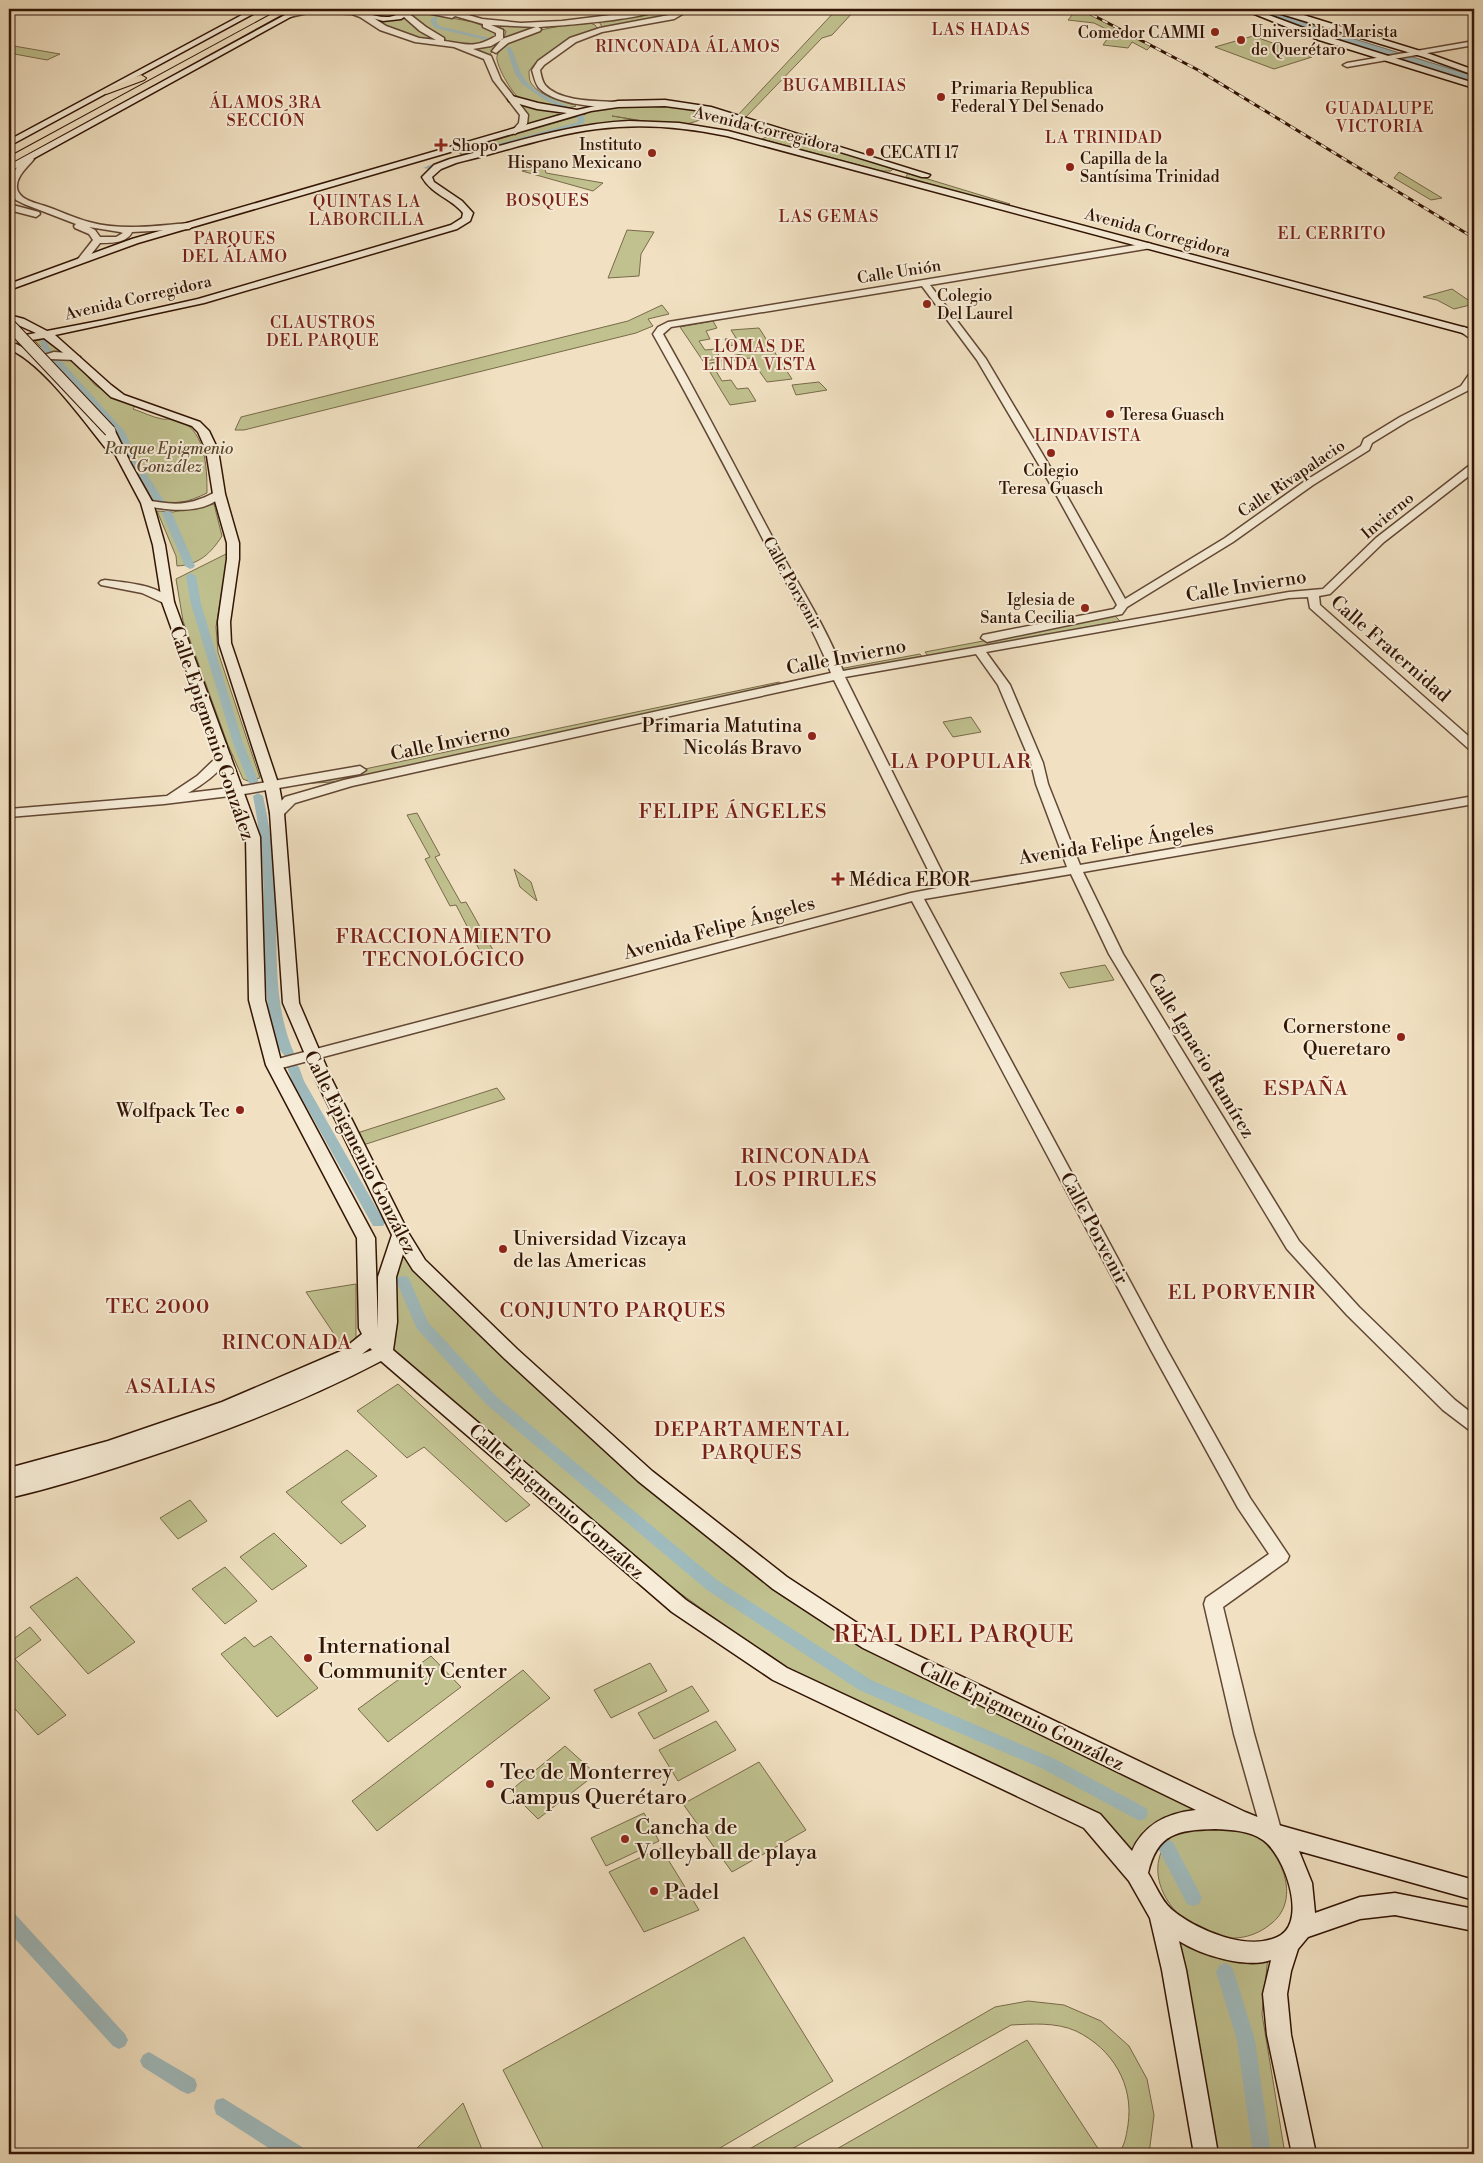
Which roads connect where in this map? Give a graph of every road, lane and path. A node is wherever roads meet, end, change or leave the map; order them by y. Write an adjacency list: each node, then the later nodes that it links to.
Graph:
1 (258, 9): 29 (main road)
2 (271, 9): 25 (main road)
3 (301, 9): 12 (main road)
4 (344, 9): 11 (main road)
5 (417, 9): 13 (street)
6 (442, 9): 13 (street)
7 (656, 9): 14 (street)
8 (687, 9): 16 (street)
9 (1246, 9): 23 (main road)
10 (1276, 9): 21 (main road)
11 (402, 11): 18 (street)
12 (288, 12): 18 (street); 19 (main road); 28 (main road)
13 (464, 18): 15 (street); 20 (street)
14 (585, 21): 15 (street); 16 (street)
15 (550, 25): 22 (street)
16 (600, 30): 32 (street)
17 (1474, 43): 21 (street)
18 (456, 45): 20 (street)
19 (231, 46): 28 (main road); 39 (main road)
20 (467, 48): 22 (street)
21 (1415, 54): 23 (street); 26 (main road)
22 (488, 58): 30 (street)
23 (1387, 60): 24 (street); 27 (main road)
24 (1347, 65)
25 (154, 73): 29 (main road); 38 (main road)
26 (1474, 73)
27 (1474, 86)
28 (145, 87): 39 (main road)
29 (106, 91): 36 (main road)
30 (512, 98): 32 (main road); 35 (street)
31 (693, 106): 32 (main road, Avenida Corregidora); 34 (main road); 46 (main road, Avenida Corregidora)
32 (581, 107): 33 (main road); 35 (main road, Avenida Corregidora)
33 (662, 123): 34 (main road, Avenida Corregidora); 41 (main road, Avenida Corregidora)
34 (676, 124): 47 (main road, Avenida Corregidora)
35 (515, 132): 37 (main road, Avenida Corregidora)
36 (9, 143)
37 (457, 149): 40 (main road, Avenida Corregidora); 41 (main road)
38 (9, 152)
39 (29, 155): 42 (main road); 44 (main road); 45 (main road); 48 (street)
40 (437, 155): 43 (main road); 50 (main road, Avenida Corregidora)
41 (475, 157): 43 (main road, Avenida Corregidora)
42 (9, 161)
43 (454, 161): 62 (main road, Avenida Corregidora)
44 (9, 165)
45 (9, 169)
46 (910, 171): 47 (main road); 60 (main road, Avenida Corregidora)
47 (884, 176): 53 (main road, Avenida Corregidora)
48 (12, 193): 51 (street)
49 (9, 208): 52 (street)
50 (189, 226): 51 (street); 54 (main road, Avenida Corregidora)
51 (122, 229): 52 (street)
52 (96, 240): 54 (street)
53 (1148, 246): 56 (street, Calle Unión); 60 (main road, Avenida Corregidora)
54 (83, 258): 55 (main road, Avenida Corregidora)
55 (36, 276): 57 (street); 58 (main road, Avenida Corregidora)
56 (924, 283): 66 (street, Calle Unión); 82 (street)
57 (21, 284): 59 (main road)
58 (9, 287)
59 (9, 291)
60 (1431, 317): 64 (main road, Avenida Corregidora)
61 (9, 318): 65 (main road, Calle Epigmenio González)
62 (104, 323): 65 (main road, Avenida Corregidora); 70 (main road)
63 (9, 324): 75 (main road, Calle Epigmenio González, bridge)
64 (1471, 330): 67 (street)
65 (46, 334): 68 (main road, Avenida Corregidora); 70 (main road, Calle Epigmenio González)
66 (658, 334): 86 (street, Calle Porvenir)
67 (1474, 338)
68 (9, 341)
69 (9, 345): 71 (main road)
70 (75, 357): 71 (street); 77 (main road, Calle Epigmenio González)
71 (36, 363): 75 (main road)
72 (1474, 375): 73 (street, Calle Rivapalacio)
73 (1465, 388): 74 (street); 82 (street, Calle Rivapalacio)
74 (1474, 395)
75 (124, 464): 78 (main road, Calle Epigmenio González)
76 (1474, 467): 80 (street, Invierno)
77 (219, 494): 78 (street); 90 (main road, Calle Epigmenio González)
78 (147, 504): 81 (main road, Calle Epigmenio González)
79 (105, 584): 81 (street)
80 (1319, 593): 83 (street, Calle Invierno); 87 (street, Calle Fraternidad)
81 (168, 602): 88 (main road, Calle Epigmenio González)
82 (1120, 609): 83 (street); 85 (street, Calle Invierno)
83 (1129, 622): 84 (street, Calle Invierno)
84 (979, 650): 85 (street, Calle Invierno); 98 (street, Calle Ignacio Ramírez)
85 (925, 655): 86 (street, Calle Invierno)
86 (836, 672): 89 (street, Calle Invierno); 90 (street, Calle Invierno); 99 (street, Calle Porvenir)
87 (1474, 747)
88 (225, 756): 91 (main road, Calle Epigmenio González); 92 (street)
89 (349, 782): 90 (street); 96 (street)
90 (270, 786): 91 (street); 96 (main road, Calle Epigmenio González)
91 (240, 791): 92 (street); 102 (main road, Calle Epigmenio González)
92 (164, 800): 94 (street)
93 (1474, 800): 98 (street, Avenida Felipe Ángeles)
94 (47, 810): 95 (street); 97 (street)
95 (9, 813)
96 (277, 813): 101 (main road, Calle Epigmenio González)
97 (9, 822)
98 (1075, 869): 99 (street, Avenida Felipe Ángeles); 105 (street, Calle Ignacio Ramírez)
99 (944, 891): 100 (street, Avenida Felipe Ángeles)
100 (916, 896): 101 (street, Avenida Felipe Ángeles); 109 (street, Calle Porvenir)
101 (312, 1055): 102 (street, Avenida Felipe Ángeles); 103 (main road, Calle Epigmenio González)
102 (274, 1065): 104 (main road, Calle Epigmenio González)
103 (401, 1235): 104 (main road); 108 (main road, Calle Epigmenio González)
104 (378, 1344): 106 (main road); 107 (main road); 110 (main road, Calle Epigmenio González)
105 (1474, 1424)
106 (9, 1476)
107 (9, 1490)
108 (1241, 1821): 109 (main road); 110 (main road)
109 (1272, 1833): 111 (main road); 114 (main road)
110 (1137, 1874): 112 (main road)
111 (1474, 1890)
112 (1161, 1915): 114 (main road); 115 (main road)
113 (1474, 1920): 114 (main road)
114 (1294, 1936): 116 (main road)
115 (1206, 2154)
116 (1304, 2154)

